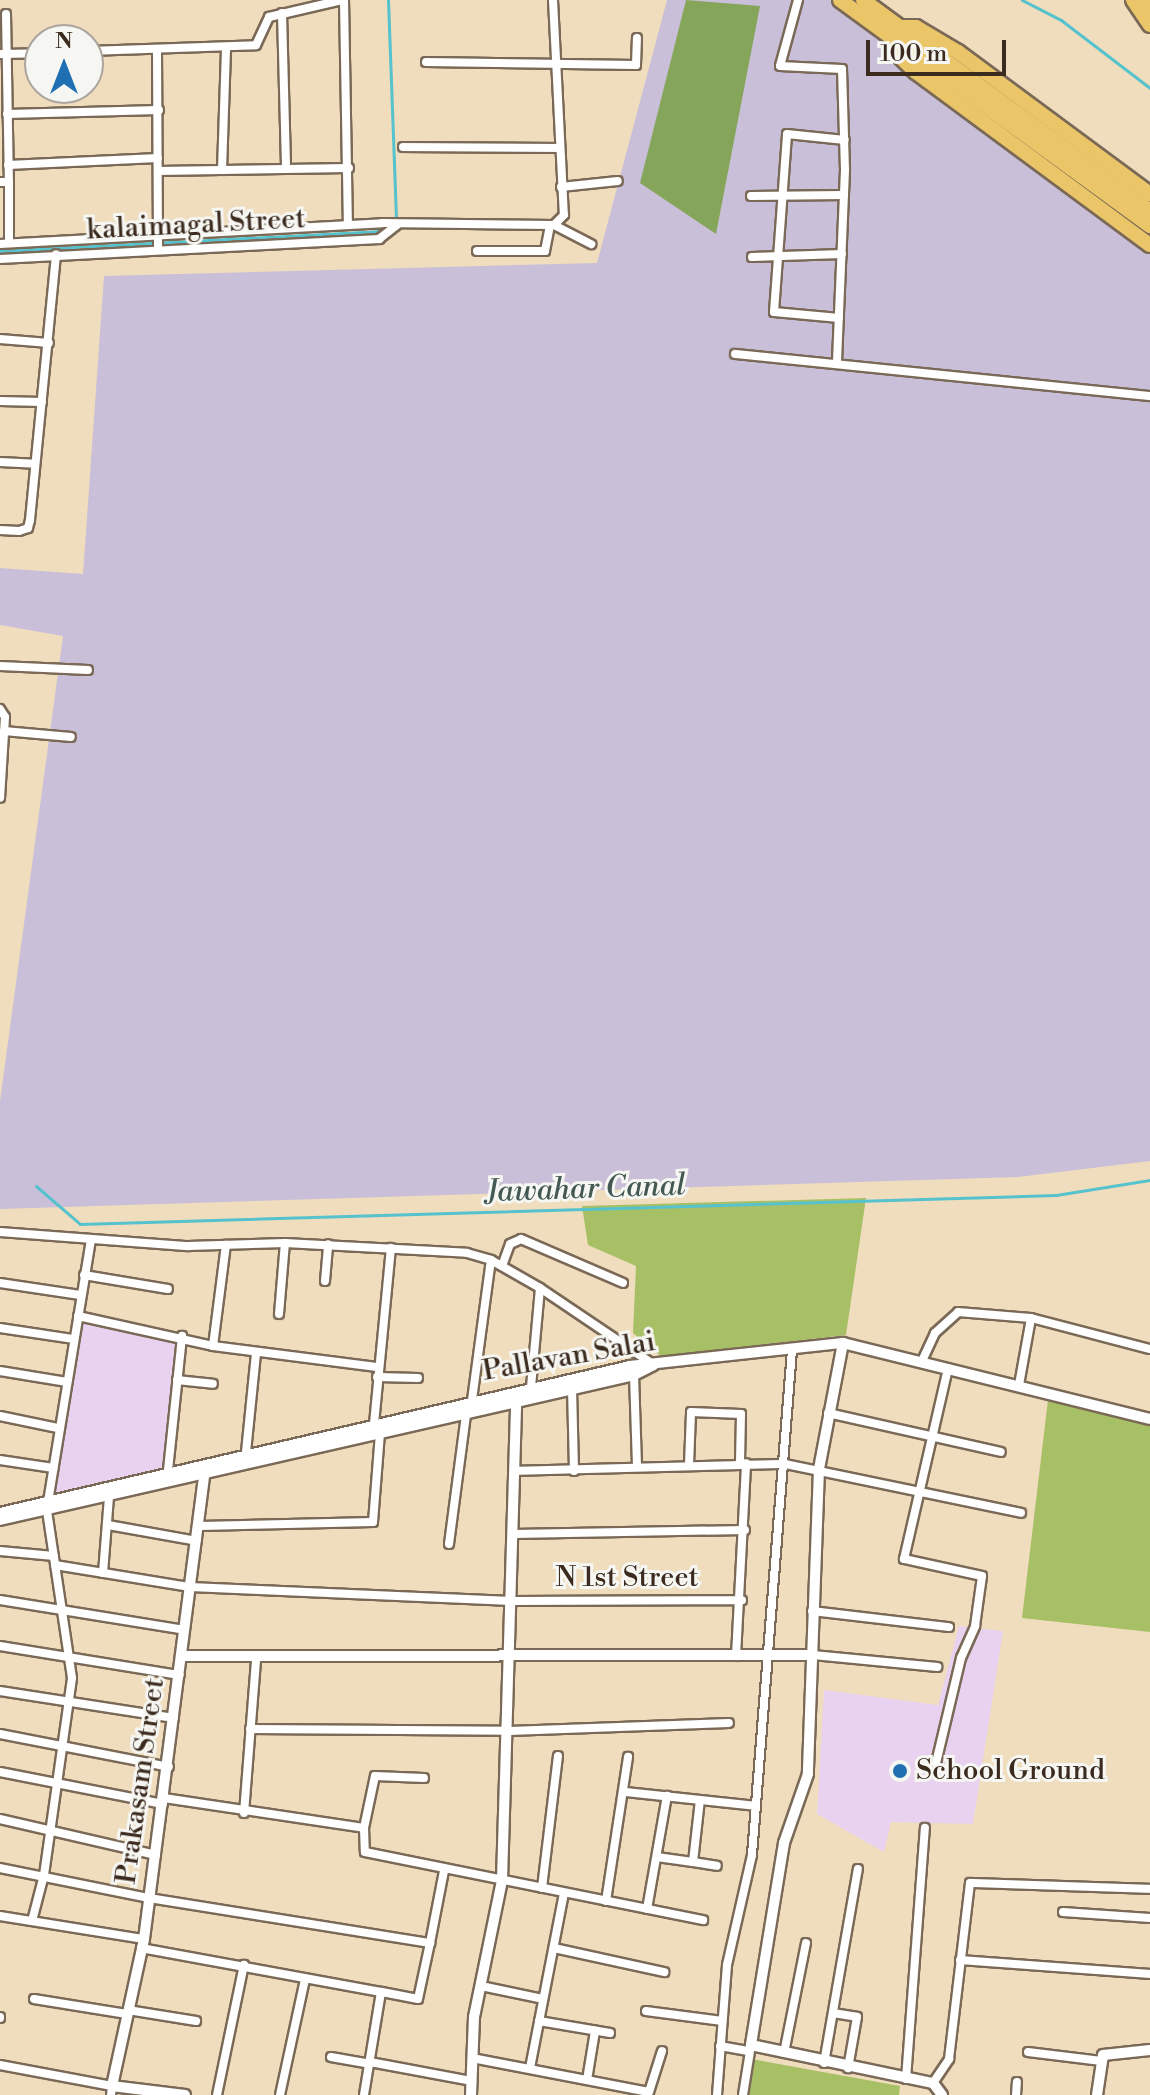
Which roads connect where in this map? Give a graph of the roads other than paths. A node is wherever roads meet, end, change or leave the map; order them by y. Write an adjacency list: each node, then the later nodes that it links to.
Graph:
1 (343, 0): 9 (street); 29 (street)
2 (553, 0): 20 (street)
3 (798, 0): 23 (street)
4 (840, 0): 12 (main road)
5 (863, 0): 12 (main road)
6 (1133, 0): 11 (main road)
7 (1145, 0): 8 (main road)
8 (1150, 8)
9 (282, 13): 14 (street); 30 (street)
10 (6, 14): 18 (street)
11 (1150, 25)
12 (897, 33): 24 (main road); 34 (main road); 50 (main road)
13 (637, 38): 20 (street)
14 (226, 47): 16 (street); 31 (street)
15 (104, 51): 16 (street)
16 (157, 51): 21 (street)
17 (24, 53): 18 (street)
18 (3, 54): 22 (street)
19 (426, 62): 20 (street)
20 (555, 65): 26 (street)
21 (159, 110): 22 (street); 27 (street)
22 (7, 114): 28 (street)
23 (845, 140): 39 (street); 41 (street)
24 (1046, 143): 42 (main road); 46 (main road)
25 (403, 147): 26 (street)
26 (558, 148): 37 (street)
27 (158, 158): 28 (street); 32 (street)
28 (8, 165): 35 (street)
29 (349, 168): 30 (street); 44 (street)
30 (286, 169): 31 (street)
31 (222, 170): 32 (street)
32 (158, 171): 47 (street)
33 (618, 181): 37 (street)
34 (1131, 181): 36 (street); 38 (main road)
35 (4, 182): 48 (street)
36 (1150, 185)
37 (561, 187): 45 (street)
38 (1150, 194)
39 (844, 195): 41 (street); 55 (street)
40 (751, 196): 41 (street)
41 (780, 198): 54 (street)
42 (1150, 211)
43 (390, 224): 44 (street, kalaimagal Street); 45 (street, kalaimagal Street); 51 (street, kalaimagal Street)
44 (348, 225): 47 (street, kalaimagal Street)
45 (552, 225): 49 (street); 52 (street)
46 (1150, 226)
47 (158, 235): 48 (street, kalaimagal Street); 51 (street)
48 (5, 244)
49 (591, 244)
50 (1150, 245)
51 (158, 249): 53 (street, kalaimagal Street)
52 (477, 251)
53 (56, 254): 57 (street); 60 (street, kalaimagal Street)
54 (779, 254): 55 (street); 56 (street); 58 (street)
55 (842, 254): 58 (street)
56 (752, 257)
57 (0, 259)
58 (839, 318): 62 (street)
59 (0, 339): 60 (street)
60 (49, 343): 65 (street, kalaimagal Street)
61 (735, 354): 62 (street)
62 (837, 363): 63 (street)
63 (1150, 396)
64 (0, 401): 65 (street)
65 (42, 402): 67 (street, kalaimagal Street)
66 (0, 462): 67 (street)
67 (35, 464): 68 (street, kalaimagal Street)
68 (0, 530)
69 (0, 666): 70 (street)
70 (88, 670)
71 (0, 709): 72 (street)
72 (4, 731): 73 (street); 74 (street)
73 (71, 737)
74 (0, 797)
75 (0, 1232): 76 (street)
76 (91, 1239): 79 (street); 83 (street)
77 (285, 1243): 78 (street); 79 (street); 90 (street)
78 (328, 1244): 80 (street); 84 (street)
79 (226, 1245): 97 (street)
80 (391, 1248): 81 (street); 103 (street)
81 (491, 1260): 82 (street); 115 (street)
82 (502, 1266): 86 (street); 87 (street)
83 (84, 1275): 88 (street); 89 (street)
84 (325, 1281)
85 (0, 1283): 89 (street)
86 (623, 1283)
87 (540, 1288): 102 (street); 113 (street)
88 (168, 1289)
89 (80, 1295): 91 (street)
90 (279, 1314)
91 (78, 1316): 94 (street); 95 (street)
92 (1031, 1318): 98 (street); 101 (street); 112 (street)
93 (0, 1328): 95 (street)
94 (182, 1336): 97 (street); 109 (street)
95 (74, 1339): 110 (street)
96 (843, 1343): 99 (street, Pallavan Salai); 101 (street, Pallavan Salai); 117 (street)
97 (213, 1346): 100 (street)
98 (1150, 1349)
99 (792, 1350): 102 (street, Pallavan Salai); 129 (street)
100 (256, 1353): 103 (street); 125 (street)
101 (922, 1361): 104 (street, Pallavan Salai)
102 (654, 1365): 106 (street); 113 (street, Pallavan Salai)
103 (377, 1367): 107 (street)
104 (948, 1368): 112 (street, Pallavan Salai); 124 (street)
105 (0, 1371): 110 (street)
106 (634, 1375): 114 (street); 131 (street)
107 (377, 1377): 108 (street); 121 (street)
108 (418, 1378)
109 (177, 1380): 111 (street); 134 (street)
110 (67, 1382): 122 (street)
111 (213, 1384)
112 (1019, 1385): 120 (street, Pallavan Salai)
113 (531, 1387): 115 (street, Pallavan Salai)
114 (572, 1388): 116 (street); 136 (street)
115 (472, 1400): 121 (street, Pallavan Salai)
116 (516, 1402): 118 (street); 135 (street)
117 (828, 1413): 124 (street); 133 (street)
118 (466, 1414): 123 (street); 149 (street)
119 (0, 1416): 122 (street)
120 (1150, 1419)
121 (374, 1424): 125 (street, Pallavan Salai)
122 (58, 1428): 132 (street)
123 (380, 1434): 137 (street); 145 (street)
124 (930, 1437): 126 (street); 138 (street)
125 (246, 1452): 134 (street, Pallavan Salai)
126 (1001, 1452)
127 (0, 1460): 132 (street)
128 (743, 1463): 129 (street); 130 (street); 130 (street); 146 (street)
129 (785, 1464): 133 (street); 166 (street)
130 (689, 1465): 131 (street)
131 (637, 1467): 136 (street)
132 (53, 1468): 140 (street)
133 (819, 1469): 138 (street); 158 (street)
134 (168, 1470): 140 (street, Pallavan Salai)
135 (514, 1471): 136 (street); 147 (street)
136 (574, 1471)
137 (204, 1474): 139 (street); 145 (street, Prakasam Street)
138 (918, 1491): 142 (street); 181 (street)
139 (109, 1496): 140 (street); 144 (street)
140 (48, 1506): 141 (street, Pallavan Salai); 143 (street); 151 (street)
141 (0, 1510)
142 (1021, 1513)
143 (0, 1520)
144 (108, 1525): 148 (street); 152 (street)
145 (200, 1526): 148 (street, Prakasam Street)
146 (745, 1530): 147 (street); 155 (street)
147 (513, 1534): 156 (street)
148 (197, 1541): 153 (street, Prakasam Street)
149 (449, 1544)
150 (0, 1551): 151 (street, N 1st Street)
151 (54, 1560): 152 (street, N 1st Street); 157 (street)
152 (103, 1573): 153 (street, N 1st Street)
153 (190, 1587): 156 (street, N 1st Street); 160 (street, Prakasam Street)
154 (0, 1600): 157 (street)
155 (742, 1600): 156 (street, N 1st Street); 164 (street)
156 (512, 1601): 168 (street)
157 (60, 1609): 160 (street); 165 (street)
158 (812, 1611): 159 (street); 162 (street)
159 (949, 1627)
160 (185, 1630): 163 (street, Prakasam Street)
161 (0, 1646): 165 (street)
162 (813, 1655): 166 (street); 169 (street); 238 (street)
163 (183, 1656): 167 (street); 170 (street, Prakasam Street)
164 (736, 1656): 166 (street); 168 (street)
165 (69, 1658): 170 (street); 172 (street)
166 (770, 1658): 190 (street)
167 (256, 1659): 168 (street); 175 (street)
168 (510, 1659): 176 (street)
169 (937, 1667)
170 (180, 1675): 173 (street, Prakasam Street)
171 (0, 1691): 172 (street)
172 (70, 1704): 173 (street); 178 (street)
173 (174, 1718): 182 (street, Prakasam Street)
174 (729, 1723): 176 (street)
175 (250, 1729): 176 (street); 191 (street)
176 (509, 1731): 204 (street)
177 (0, 1734): 178 (street)
178 (64, 1748): 182 (street); 185 (street)
179 (558, 1756): 205 (street)
180 (628, 1757): 186 (street)
181 (936, 1763)
182 (169, 1767): 189 (street, Prakasam Street)
183 (0, 1772): 185 (street)
184 (424, 1778): 194 (street)
185 (58, 1783): 189 (street); 193 (street)
186 (625, 1792): 187 (street); 209 (street)
187 (667, 1796): 188 (street); 197 (street)
188 (700, 1800): 190 (street); 198 (street)
189 (164, 1801): 191 (street); 196 (street, Prakasam Street)
190 (755, 1806): 234 (street)
191 (244, 1813): 194 (street)
192 (0, 1819): 193 (street)
193 (51, 1828): 196 (street); 203 (street)
194 (364, 1828): 202 (street)
195 (925, 1828): 251 (street)
196 (156, 1855): 208 (street, Prakasam Street)
197 (657, 1857): 198 (street); 210 (street)
198 (693, 1862): 199 (street)
199 (717, 1866)
200 (0, 1868): 203 (street)
201 (858, 1869): 231 (street)
202 (444, 1871): 204 (street); 216 (street)
203 (44, 1875): 208 (street); 215 (street)
204 (502, 1880): 205 (street); 225 (street)
205 (542, 1888): 207 (street)
206 (1150, 1889): 220 (street)
207 (564, 1893): 209 (street); 219 (street)
208 (149, 1898): 216 (street); 218 (street, Prakasam Street)
209 (606, 1901): 210 (street)
210 (647, 1909): 214 (street)
211 (1063, 1912): 213 (street)
212 (0, 1916): 215 (street)
213 (1150, 1918)
214 (703, 1920)
215 (32, 1921): 218 (street)
216 (430, 1943): 226 (street)
217 (806, 1943): 242 (street)
218 (143, 1944): 221 (street); 230 (street, Prakasam Street)
219 (554, 1948): 222 (street); 228 (street)
220 (960, 1960): 223 (street); 255 (street)
221 (244, 1965): 224 (street); 259 (street)
222 (664, 1972)
223 (1150, 1974)
224 (305, 1979): 226 (street); 260 (street)
225 (481, 1986): 228 (street); 244 (street)
226 (381, 1992): 246 (street)
227 (34, 1999): 230 (street)
228 (543, 1999): 233 (street)
229 (646, 2011): 234 (street)
230 (128, 2012): 232 (street); 256 (street, Prakasam Street)
231 (833, 2013): 247 (street); 250 (street)
232 (196, 2021)
233 (539, 2021): 235 (street); 249 (street)
234 (722, 2021): 237 (street)
235 (595, 2031): 236 (street); 252 (street)
236 (610, 2033)
237 (720, 2046): 238 (street); 263 (street)
238 (749, 2048): 242 (street); 264 (street)
239 (1150, 2050): 245 (street)
240 (662, 2051): 257 (street)
241 (1028, 2052): 245 (street)
242 (784, 2053): 247 (street)
243 (331, 2057): 246 (street)
244 (472, 2058): 249 (street); 253 (street)
245 (1101, 2061): 267 (street)
246 (369, 2063): 253 (street); 261 (street)
247 (824, 2063): 250 (street)
248 (0, 2065): 256 (street)
249 (530, 2068): 252 (street)
250 (848, 2068): 251 (street)
251 (906, 2079): 255 (street)
252 (587, 2080): 257 (street)
253 (472, 2081): 262 (street)
254 (1017, 2082): 266 (street)
255 (933, 2083): 265 (street)
256 (112, 2091): 258 (street)
257 (649, 2094)
258 (185, 2095)
259 (217, 2095)
260 (280, 2095)
261 (364, 2095)
262 (471, 2095)
263 (717, 2095)
264 (743, 2095)
265 (942, 2095)
266 (1016, 2095)
267 (1097, 2095)

